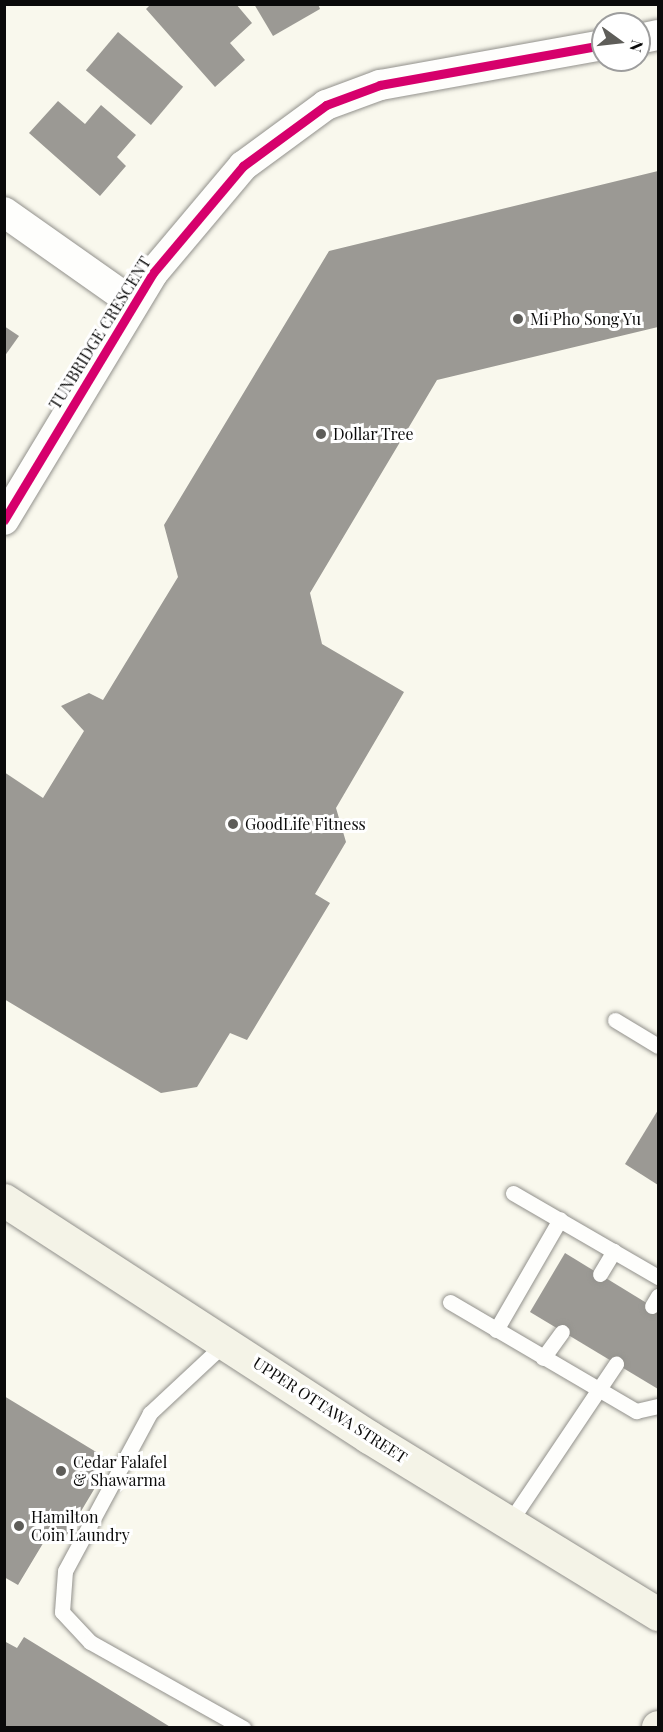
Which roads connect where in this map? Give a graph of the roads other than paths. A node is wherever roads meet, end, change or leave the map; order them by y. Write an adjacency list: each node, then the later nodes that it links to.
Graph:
1 (591, 47): 3 (street, TUNBRIDGE CRESCENT)
2 (4, 212): 3 (street)
3 (133, 303): 4 (street, TUNBRIDGE CRESCENT)
4 (4, 520)
5 (615, 1020): 6 (lane)
6 (658, 1046)
7 (513, 1193): 9 (lane)
8 (4, 1200): 16 (main road, UPPER OTTAWA STREET)
9 (560, 1219): 10 (lane); 14 (lane)
10 (615, 1251): 11 (lane); 12 (lane)
11 (600, 1274)
12 (658, 1277)
13 (450, 1302): 14 (lane)
14 (496, 1330): 17 (lane)
15 (562, 1332): 17 (lane)
16 (225, 1343): 21 (main road, UPPER OTTAWA STREET); 23 (lane)
17 (543, 1358): 19 (lane)
18 (616, 1364): 19 (lane)
19 (599, 1392): 20 (lane); 21 (lane)
20 (658, 1406)
21 (509, 1523): 22 (main road, UPPER OTTAWA STREET)
22 (658, 1614)
23 (243, 1728)

